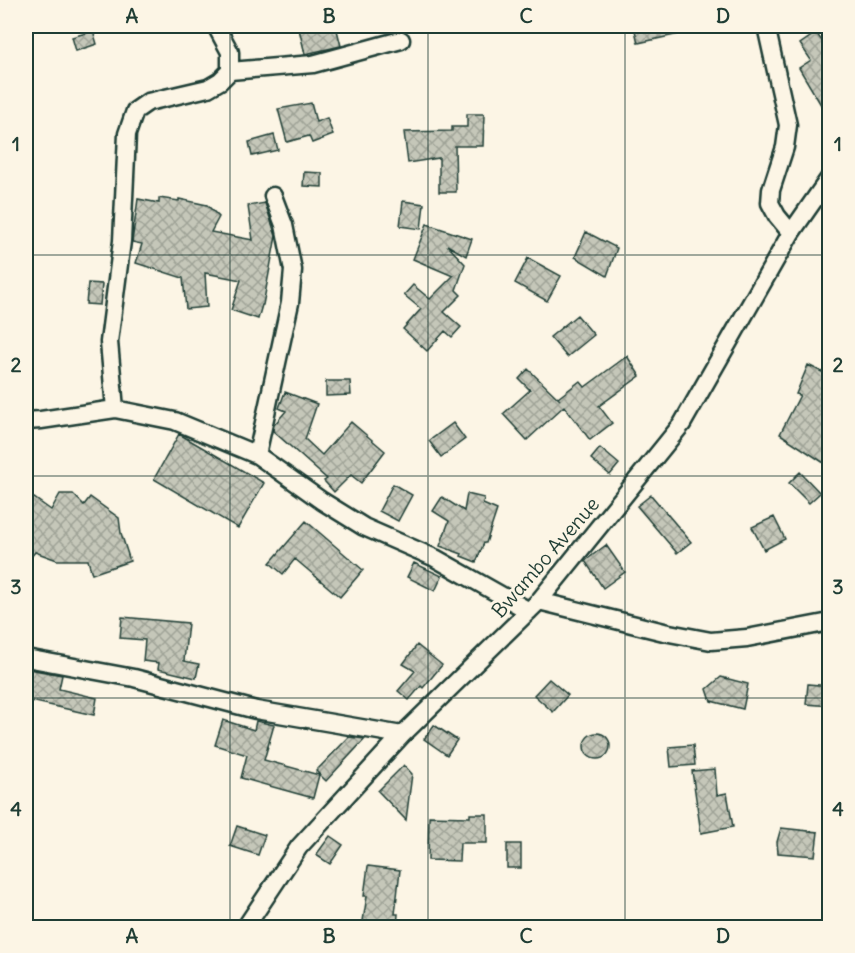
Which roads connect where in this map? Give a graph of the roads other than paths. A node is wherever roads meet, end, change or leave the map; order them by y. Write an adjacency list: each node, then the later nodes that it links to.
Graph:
1 (216, 26): 4 (street)
2 (766, 26): 7 (street)
3 (401, 40): 4 (street)
4 (230, 71): 8 (street)
5 (830, 177): 7 (street, Bwambo Avenue)
6 (273, 196): 10 (street)
7 (791, 233): 11 (street, Bwambo Avenue)
8 (115, 409): 9 (street); 10 (street)
9 (26, 421)
10 (257, 455): 11 (street)
11 (534, 606): 12 (street); 14 (street, Bwambo Avenue)
12 (830, 622)
13 (26, 658): 14 (street)
14 (402, 735): 15 (street, Bwambo Avenue)
15 (245, 927)

